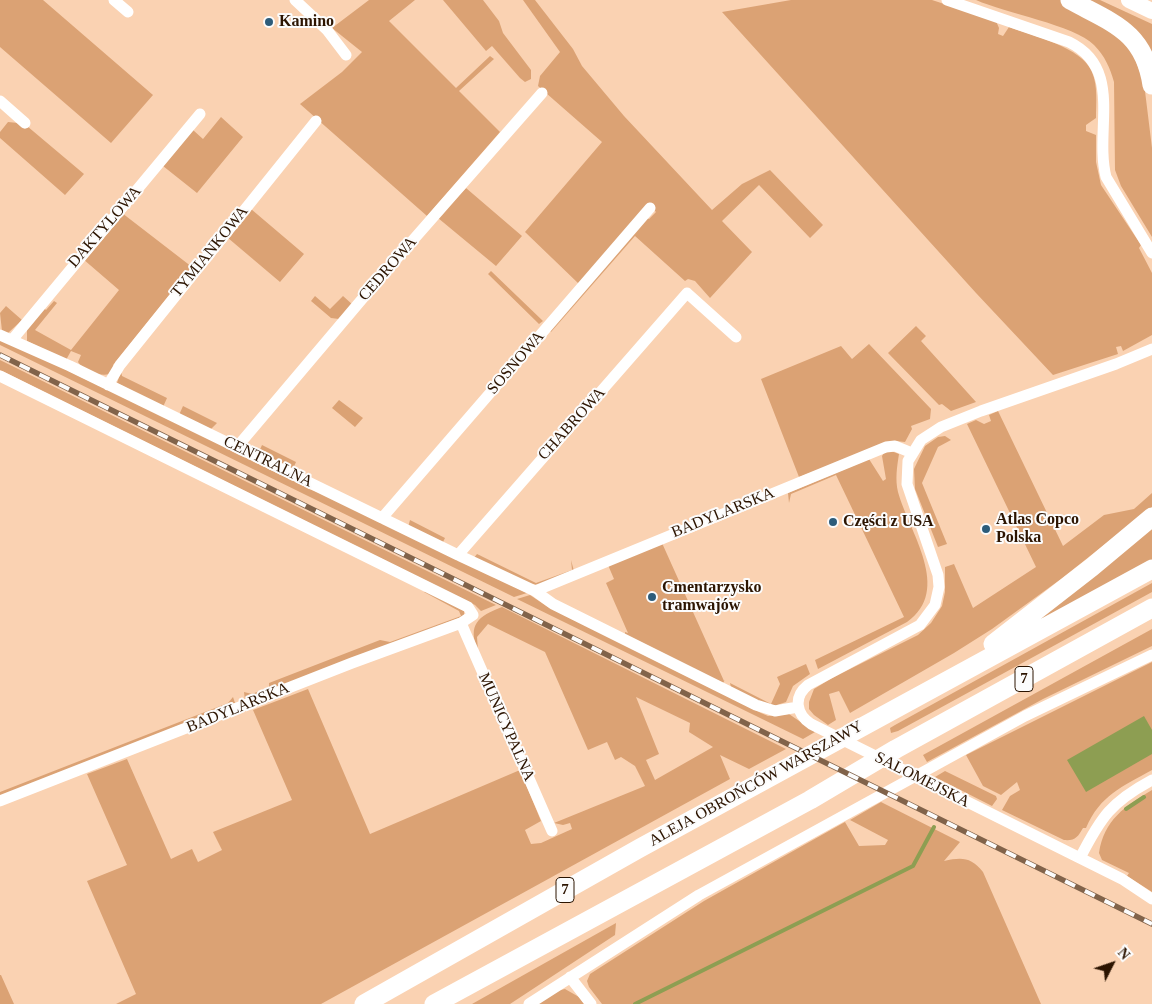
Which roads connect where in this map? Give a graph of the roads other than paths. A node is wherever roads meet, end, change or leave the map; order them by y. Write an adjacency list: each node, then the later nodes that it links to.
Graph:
1 (114, 0): 7 (street)
2 (295, 0): 8 (street)
3 (947, 0): 16 (street)
4 (1070, 0): 9 (main road)
5 (1118, 0): 6 (main road)
6 (1140, 5)
7 (128, 12)
8 (346, 55)
9 (1152, 85)
10 (542, 93): 23 (street, CEDROWA)
11 (0, 101): 14 (street)
12 (200, 114): 19 (street, DAKTYLOWA)
13 (316, 121): 22 (street, TYMIANKOWA)
14 (25, 123)
15 (650, 208): 26 (street, SOSNOWA)
16 (1152, 253)
17 (0, 335): 19 (street, CENTRALNA)
18 (736, 337): 27 (street, CHABROWA)
19 (12, 340): 22 (street, CENTRALNA)
20 (1152, 348): 24 (street)
21 (0, 376): 31 (street, BADYLARSKA)
22 (108, 385): 23 (street, CENTRALNA)
23 (237, 447): 26 (street, CENTRALNA)
24 (912, 453): 29 (street, BADYLARSKA); 34 (street)
25 (1152, 517): 33 (main road)
26 (382, 518): 27 (street, CENTRALNA)
27 (458, 555): 29 (street, CENTRALNA)
28 (1152, 569): 33 (main road, ALEJA OBROŃCÓW WARSZAWY / 7)
29 (535, 590): 34 (street)
30 (1152, 608): 42 (main road, 7)
31 (461, 623): 36 (street, BADYLARSKA); 37 (street, MUNICYPALNA)
32 (1152, 655): 40 (street)
33 (900, 705): 41 (main road, ALEJA OBROŃCÓW WARSZAWY / 7)
34 (798, 707): 38 (street, SALOMEJSKA)
35 (1152, 780): 38 (street)
36 (0, 801)
37 (552, 831)
38 (1080, 858): 39 (street, SALOMEJSKA)
39 (1152, 899)
40 (570, 977): 43 (street); 44 (street)
41 (364, 1004)
42 (434, 1004)
43 (529, 1004)
44 (590, 1004)

